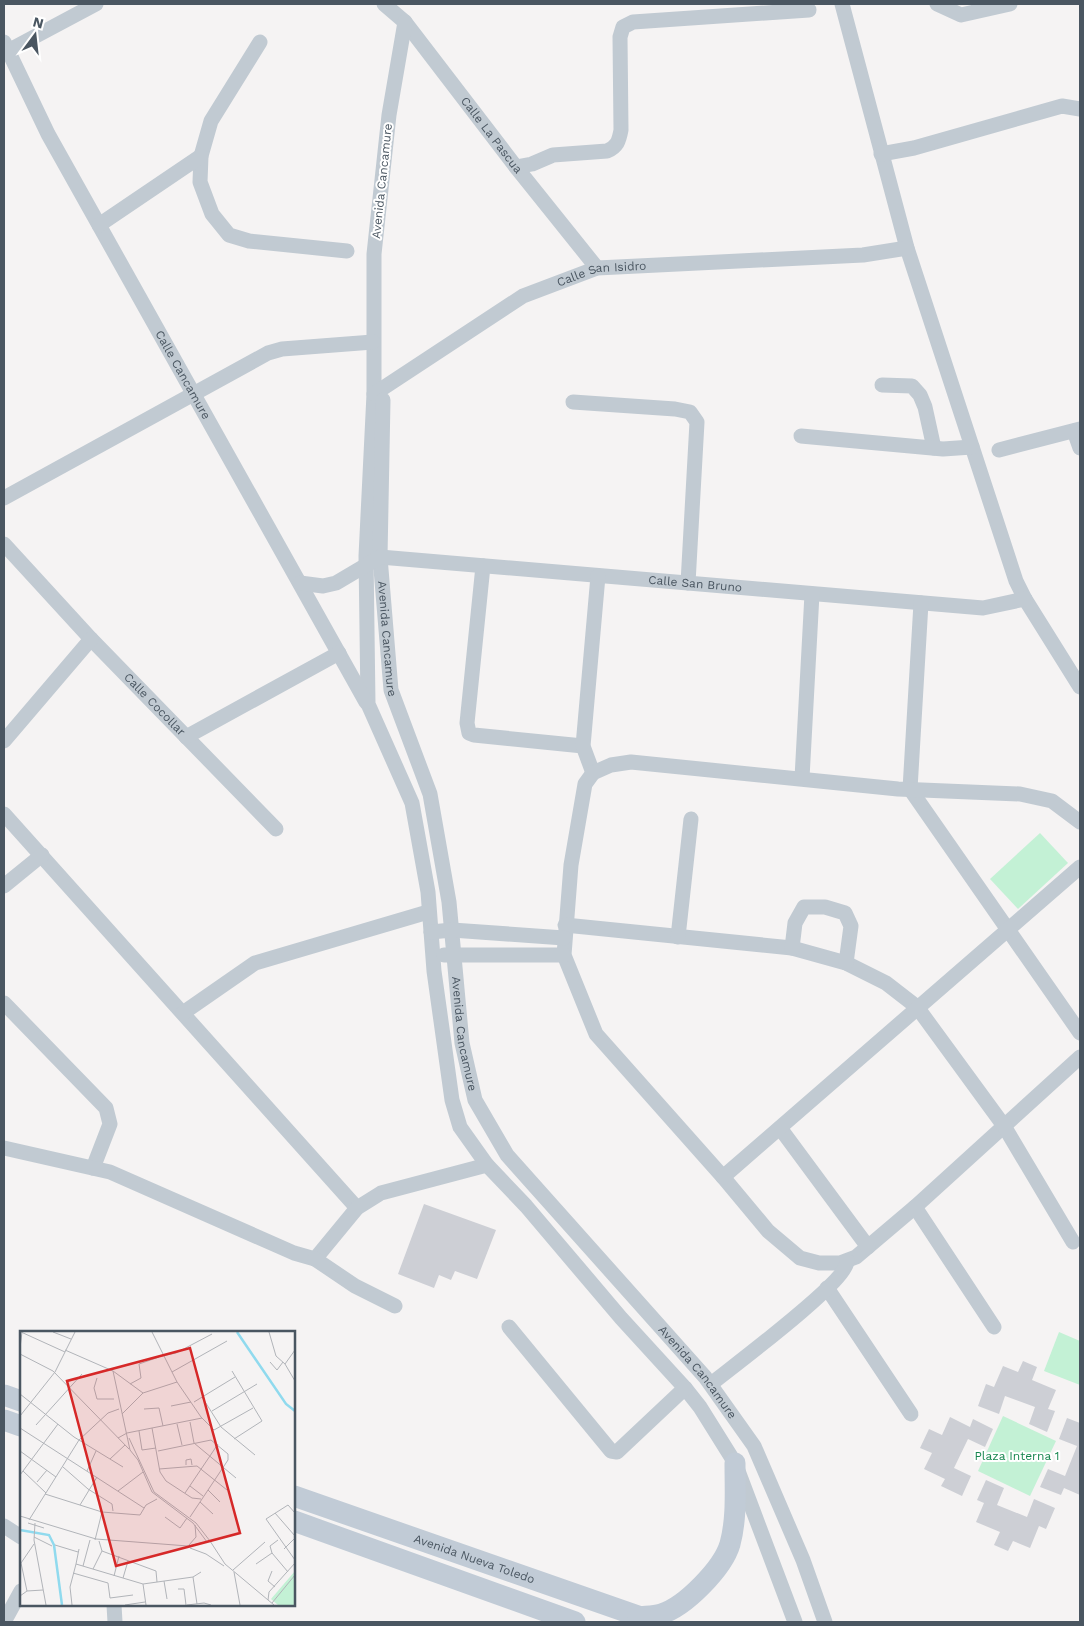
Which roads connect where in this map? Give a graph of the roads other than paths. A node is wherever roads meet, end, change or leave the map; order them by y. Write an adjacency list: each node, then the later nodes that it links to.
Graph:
1 (96, 4): 9 (street)
2 (384, 4): 7 (street, Calle La Pascua)
3 (842, 4): 11 (street)
4 (937, 4): 5 (street)
5 (1010, 4)
6 (809, 10): 13 (street)
7 (406, 22): 13 (street, Calle La Pascua); 20 (street, Avenida Cancamure)
8 (260, 42): 12 (street)
9 (5, 49): 14 (street, Calle Cancamure)
10 (1080, 109): 11 (street)
11 (881, 154): 15 (street)
12 (201, 156): 14 (street); 17 (street)
13 (516, 167): 19 (street, Calle La Pascua)
14 (99, 225): 23 (street, Calle Cancamure)
15 (902, 228): 16 (street); 18 (street)
16 (907, 248): 18 (street, Calle San Isidro); 27 (street)
17 (347, 251)
18 (863, 255): 19 (street, Calle San Isidro)
19 (597, 268): 22 (street, Calle San Isidro)
20 (373, 342): 22 (street, Avenida Cancamure); 23 (street)
21 (882, 385): 28 (street)
22 (379, 391): 33 (street, Avenida Cancamure); 34 (street, Avenida Cancamure)
23 (195, 395): 31 (street); 38 (street, Calle Cancamure)
24 (573, 402): 37 (street)
25 (1077, 430): 29 (street); 30 (street)
26 (801, 436): 28 (street)
27 (972, 447): 28 (street); 40 (street)
28 (934, 448)
29 (1080, 448)
30 (999, 450)
31 (4, 498)
32 (4, 544): 42 (street, Calle Cocollar)
33 (380, 557): 34 (street); 35 (street, Calle San Bruno); 60 (street, Avenida Cancamure)
34 (366, 565): 38 (street); 45 (street, Avenida Cancamure)
35 (483, 566): 36 (street, Calle San Bruno); 48 (street)
36 (598, 576): 37 (street, Calle San Bruno); 48 (street)
37 (688, 582): 39 (street, Calle San Bruno)
38 (300, 583): 43 (street, Calle Cancamure)
39 (812, 594): 41 (street, Calle San Bruno); 50 (street)
40 (1025, 599): 41 (street, Calle San Bruno); 44 (street)
41 (921, 603): 51 (street)
42 (91, 639): 46 (street, Calle Cocollar); 47 (street)
43 (339, 653): 45 (street, Calle Cancamure); 46 (street, Calle Cocollar)
44 (1080, 687)
45 (368, 704): 59 (street, Avenida Cancamure)
46 (186, 737): 55 (street)
47 (4, 741)
48 (583, 746): 49 (street)
49 (593, 773): 50 (street); 63 (street)
50 (802, 778): 51 (street)
51 (910, 789): 54 (street); 61 (street)
52 (4, 814): 56 (street)
53 (691, 819): 65 (street)
54 (1080, 822)
55 (276, 829)
56 (42, 855): 58 (street); 74 (street)
57 (1080, 867): 61 (street)
58 (4, 886)
59 (428, 912): 62 (street, Avenida Cancamure); 74 (street)
60 (452, 930): 62 (street); 64 (street); 67 (street, Avenida Cancamure)
61 (1008, 930): 73 (street); 75 (street)
62 (430, 932): 70 (street, Avenida Cancamure)
63 (565, 932): 64 (street); 65 (street); 69 (street)
64 (492, 935): 68 (street)
65 (678, 937): 66 (street)
66 (792, 948): 71 (street); 71 (street)
67 (454, 954): 68 (street); 70 (street); 93 (street, Avenida Cancamure)
68 (492, 955): 69 (street)
69 (564, 955): 82 (street)
70 (432, 956): 80 (street, Avenida Cancamure)
71 (846, 963): 73 (street)
72 (4, 1003): 81 (street)
73 (917, 1007): 77 (street); 78 (street)
74 (183, 1013): 84 (street)
75 (1080, 1033)
76 (1080, 1056): 77 (street)
77 (1004, 1126): 83 (street); 85 (street)
78 (780, 1128): 82 (street); 86 (street)
79 (4, 1148): 81 (street)
80 (487, 1164): 84 (street); 94 (street, Avenida Cancamure)
81 (93, 1168): 87 (street)
82 (723, 1177): 88 (street)
83 (915, 1207): 86 (street); 92 (street)
84 (357, 1208): 87 (street)
85 (1073, 1242)
86 (868, 1247): 88 (street)
87 (314, 1259): 90 (street)
88 (847, 1261): 89 (street)
89 (827, 1288): 93 (street); 97 (street)
90 (395, 1306)
91 (509, 1327): 94 (street)
92 (994, 1327)
93 (711, 1384): 112 (street, Avenida Cancamure)
94 (685, 1388): 100 (street, Avenida Cancamure)
95 (4, 1394): 96 (main road)
96 (20, 1401)
97 (911, 1414)
98 (4, 1420): 99 (main road)
99 (20, 1426)
100 (735, 1464): 107 (main road); 111 (street, Avenida Cancamure)
101 (295, 1496): 107 (main road, Avenida Nueva Toledo)
102 (295, 1521): 110 (main road, Avenida Nueva Toledo)
103 (4, 1526): 104 (street)
104 (20, 1536)
105 (20, 1593): 108 (street)
106 (114, 1612): 109 (street)
107 (646, 1620)
108 (4, 1622)
109 (105, 1622)
110 (575, 1622)
111 (795, 1622)
112 (825, 1622)

